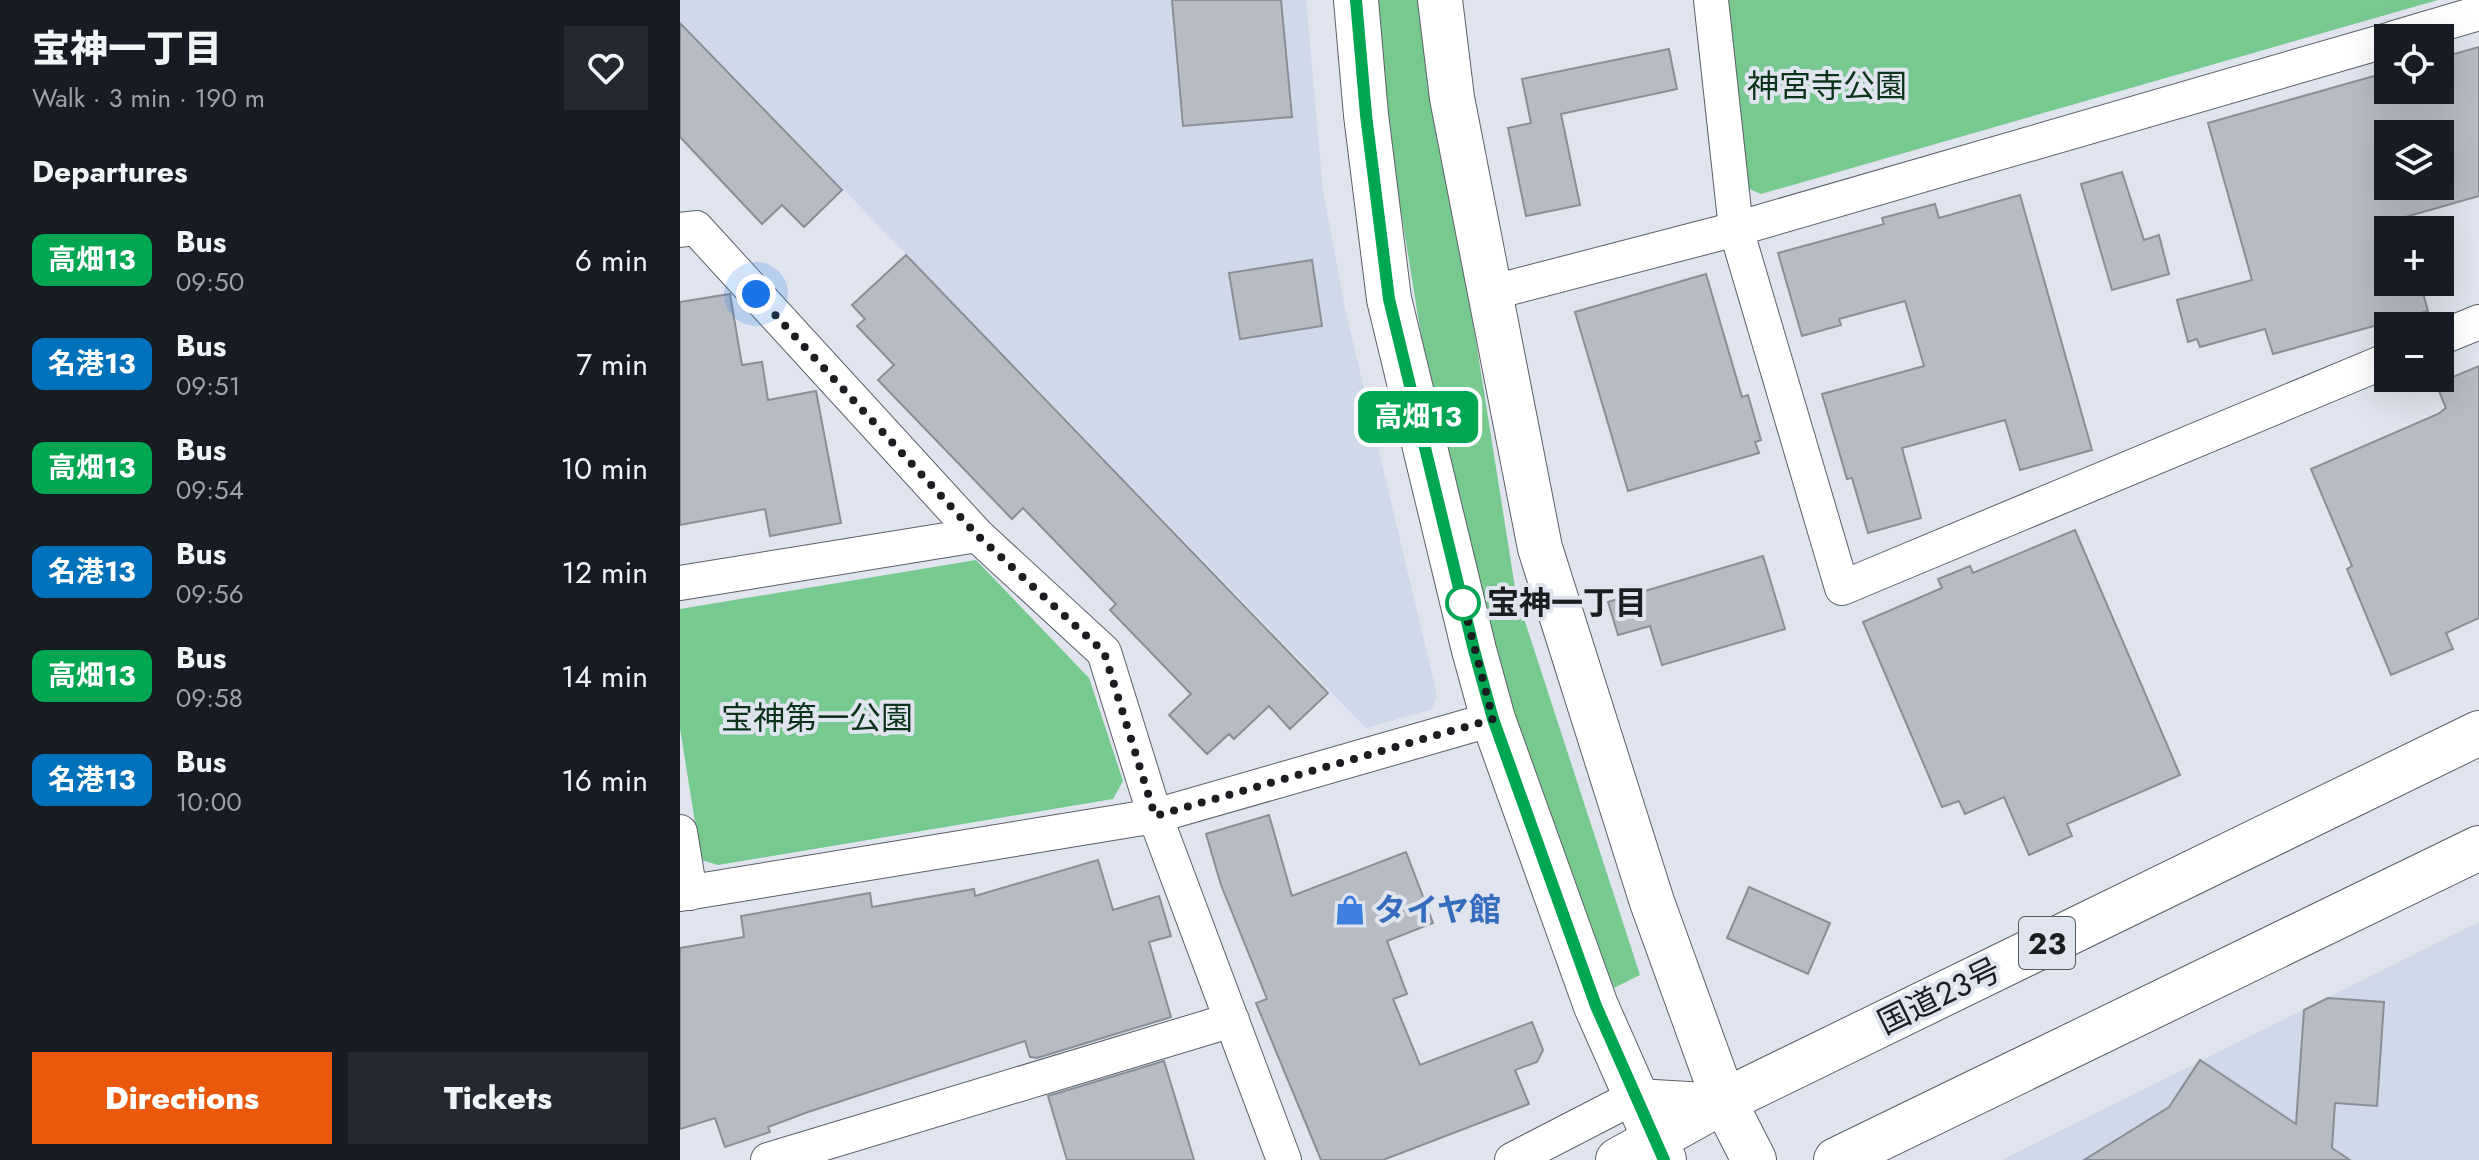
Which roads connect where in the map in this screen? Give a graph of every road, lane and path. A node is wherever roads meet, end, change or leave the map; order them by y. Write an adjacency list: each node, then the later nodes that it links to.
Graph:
1 (1356, 0): 15 (main road)
2 (1440, 0): 9 (main road)
3 (1711, 0): 8 (street)
4 (2479, 13): 5 (street)
5 (2442, 24)
6 (2374, 44): 8 (street)
7 (685, 223): 13 (street)
8 (1736, 229): 9 (street); 12 (street)
9 (1490, 293): 23 (main road)
10 (2479, 322): 11 (street)
11 (2454, 332)
12 (2374, 366)
13 (977, 535): 14 (street); 17 (street)
14 (680, 583)
15 (1493, 719): 17 (street); 22 (main road)
16 (2479, 733): 23 (main road, 国道23号 / 23)
17 (1155, 816): 20 (street); 21 (street)
18 (680, 832): 20 (street)
19 (2479, 848): 29 (main road)
20 (685, 894)
21 (1232, 1020): 25 (street); 26 (street)
22 (1636, 1096): 23 (street); 24 (main road); 27 (street)
23 (1724, 1101): 24 (main road, 国道23号 / 23); 28 (main road)
24 (1646, 1153)
25 (768, 1160)
26 (1284, 1160)
27 (1512, 1160)
28 (1754, 1160)
29 (1836, 1160)

